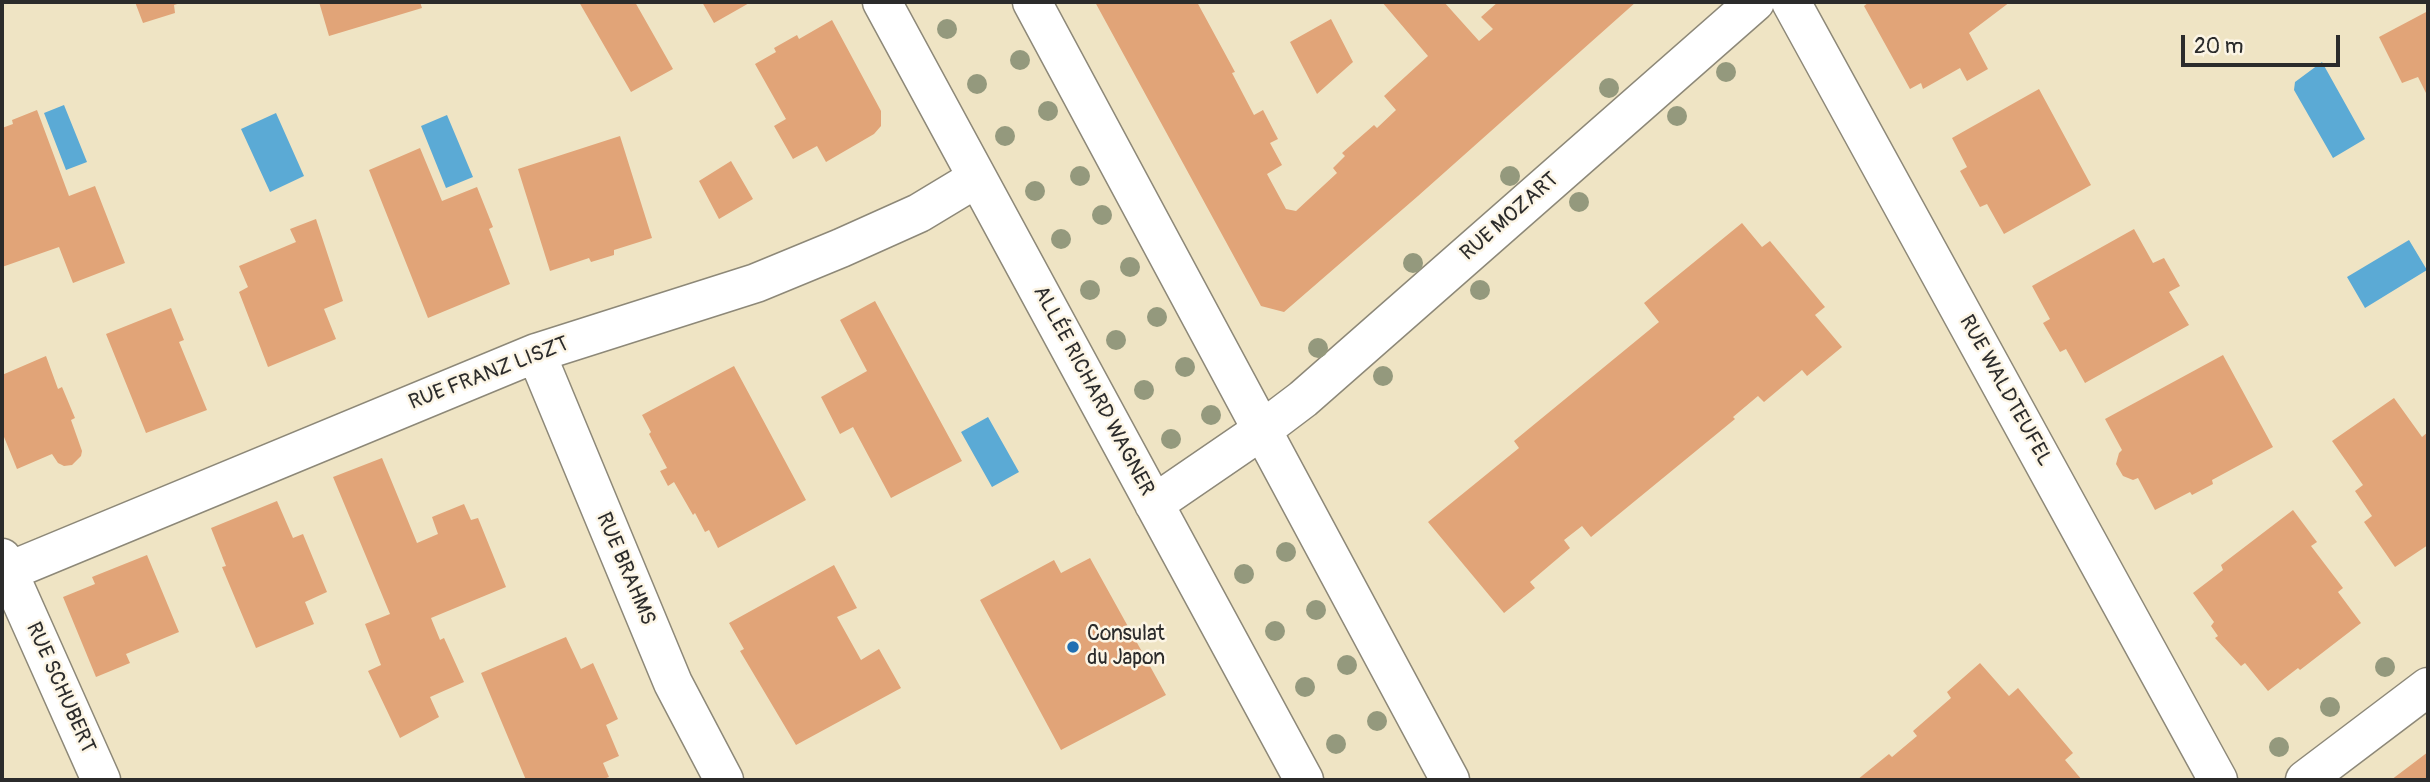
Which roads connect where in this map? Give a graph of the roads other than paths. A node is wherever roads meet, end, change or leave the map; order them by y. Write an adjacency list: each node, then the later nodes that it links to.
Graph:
1 (882, 2): 5 (street, ALLÉE RICHARD WAGNER)
2 (1032, 2): 7 (street)
3 (1755, 2): 7 (street, RUE MOZART)
4 (1791, 2): 15 (street, RUE WALDTEUFEL)
5 (977, 178): 6 (street, RUE FRANZ LISZT); 8 (street, ALLÉE RICHARD WAGNER)
6 (536, 353): 9 (street, RUE FRANZ LISZT); 12 (street, RUE BRAHMS)
7 (1262, 430): 8 (street, RUE MOZART); 14 (street)
8 (1154, 504): 13 (street, ALLÉE RICHARD WAGNER)
9 (4, 568): 11 (street, RUE SCHUBERT)
10 (2428, 687): 16 (street)
11 (101, 780)
12 (724, 780)
13 (1304, 780)
14 (1450, 780)
15 (2218, 780)
16 (2305, 780)

